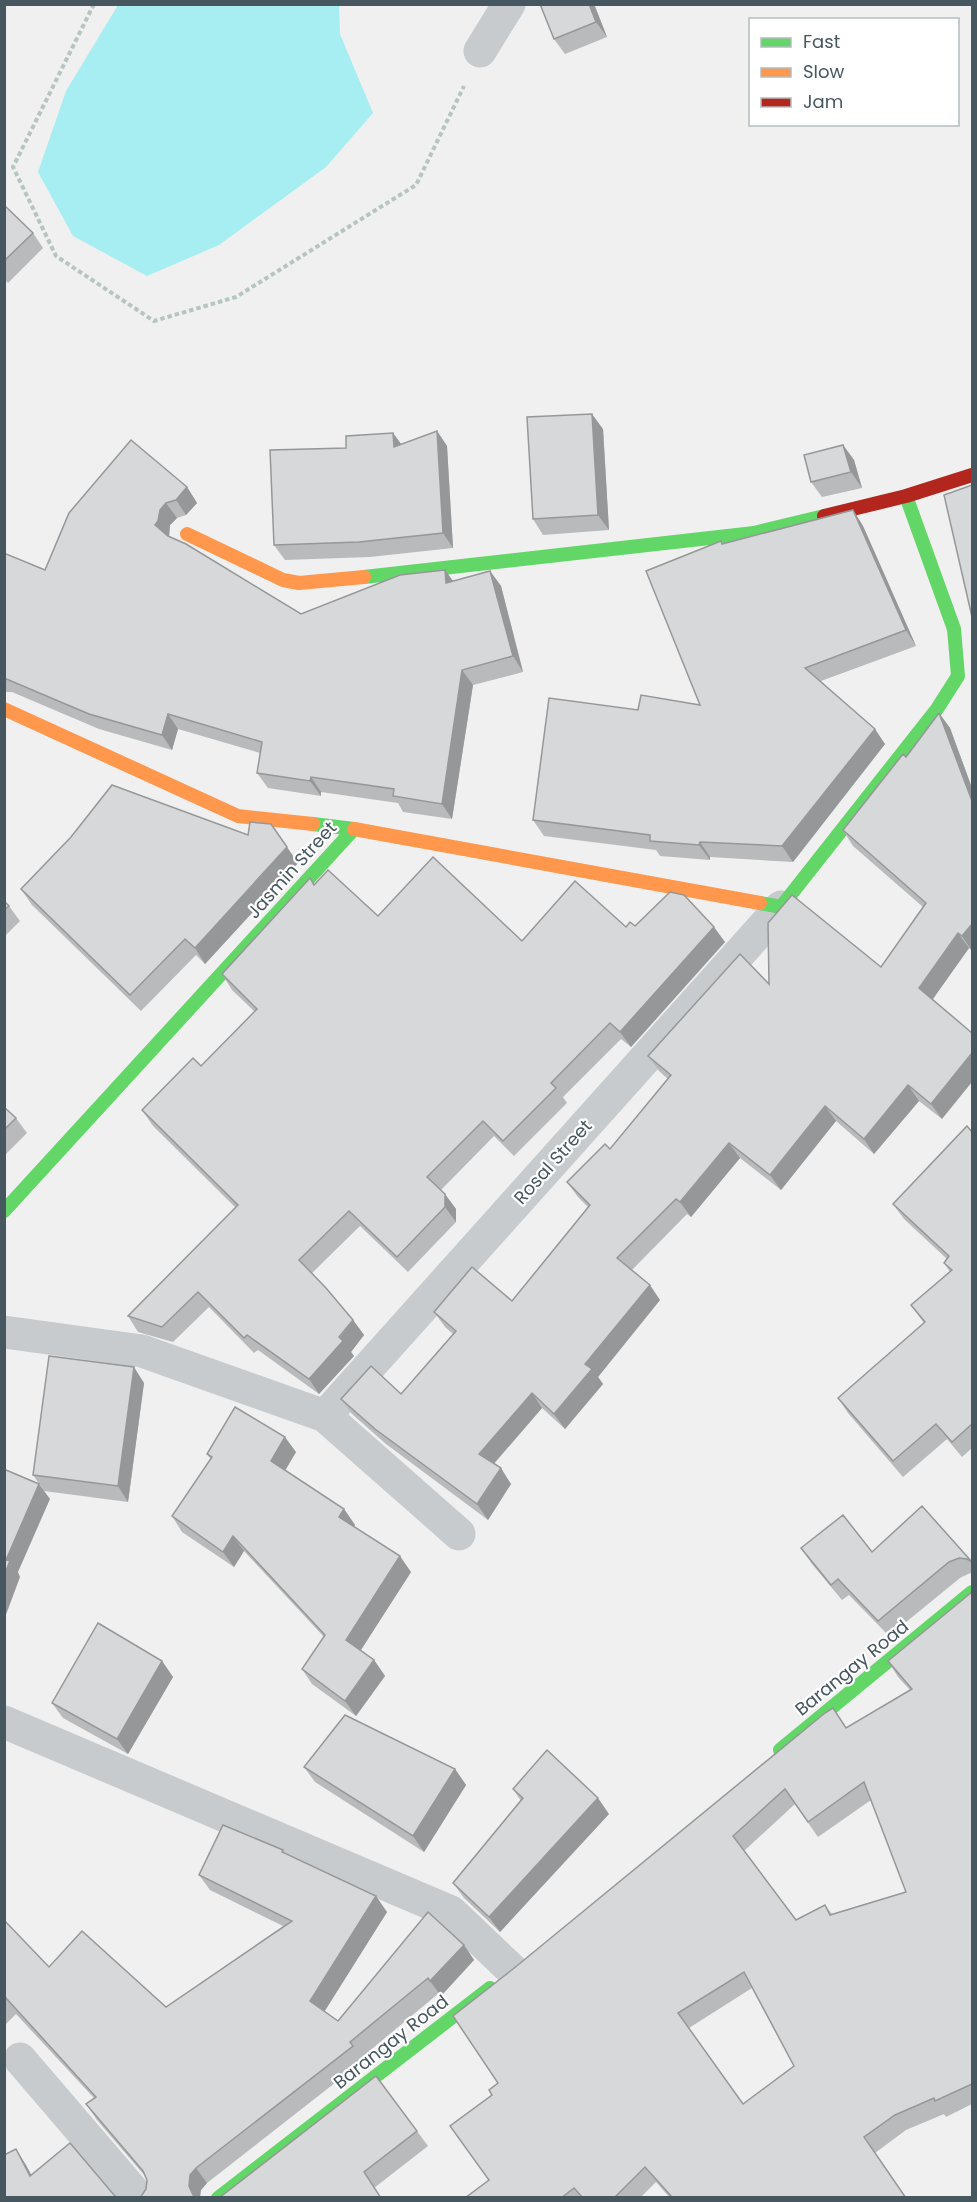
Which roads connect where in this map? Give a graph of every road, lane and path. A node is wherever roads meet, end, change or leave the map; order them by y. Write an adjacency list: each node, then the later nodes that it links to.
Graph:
1 (94, 4): 3 (path)
2 (509, 4): 3 (street)
3 (480, 51)
4 (972, 475): 5 (street)
5 (906, 496): 6 (street); 9 (street)
6 (187, 534)
7 (4, 709): 8 (street, Jasmin Street)
8 (354, 830): 9 (street); 10 (street, Jasmin Street)
9 (781, 907): 12 (street, Rosal Street)
10 (4, 1211)
11 (4, 1332): 12 (street)
12 (325, 1416): 13 (street)
13 (459, 1534)
14 (972, 1592): 16 (street, Barangay Road)
15 (4, 1722): 17 (street)
16 (770, 1758)
17 (517, 1966): 20 (street, Barangay Road)
18 (20, 2059): 19 (street)
19 (139, 2198)
20 (218, 2198)

